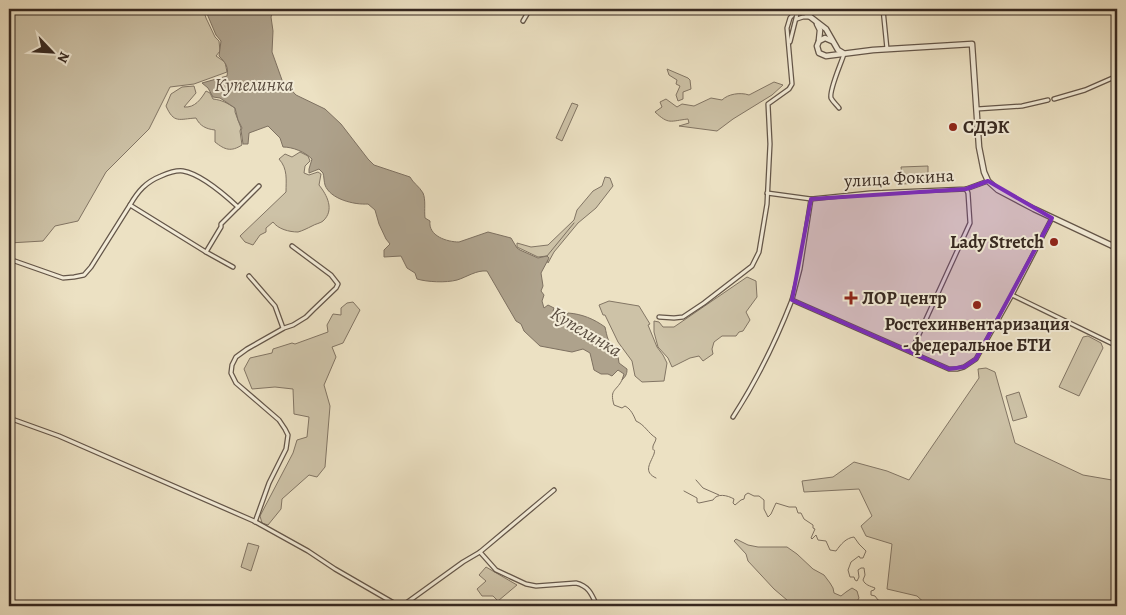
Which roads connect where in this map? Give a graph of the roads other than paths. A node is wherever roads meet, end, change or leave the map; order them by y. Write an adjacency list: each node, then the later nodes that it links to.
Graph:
1 (530, 9): 7 (street)
2 (799, 9): 4 (street); 5 (street); 10 (street)
3 (883, 9): 11 (street)
4 (809, 17): 5 (street); 6 (street)
5 (797, 20): 10 (street)
6 (815, 20): 8 (street); 9 (street)
7 (523, 21)
8 (819, 41): 9 (street); 13 (street)
9 (833, 42): 12 (street); 13 (street)
10 (790, 45): 22 (street)
11 (886, 49): 12 (street); 18 (street)
12 (844, 53): 13 (street); 17 (street)
13 (829, 56)
14 (1117, 76): 15 (street)
15 (1054, 99)
16 (1048, 100): 18 (street)
17 (839, 108)
18 (977, 109): 19 (street)
19 (988, 181): 21 (street, улица Фокина); 26 (street)
20 (259, 186): 25 (street)
21 (966, 188): 23 (street, улица Фокина); 38 (street)
22 (768, 193): 23 (street, улица Фокина); 35 (street)
23 (811, 199): 34 (street)
24 (130, 205): 25 (street); 29 (street); 30 (street)
25 (238, 207): 29 (street)
26 (1052, 218): 28 (street); 33 (street)
27 (292, 246): 36 (street)
28 (1117, 248)
29 (206, 252): 31 (street)
30 (9, 259)
31 (233, 267)
32 (249, 276): 36 (street)
33 (1012, 295): 37 (street); 38 (street)
34 (792, 300): 38 (street); 39 (street)
35 (659, 318)
36 (283, 328): 42 (street)
37 (1117, 346)
38 (911, 352)
39 (734, 417)
40 (9, 418): 42 (street)
41 (554, 490): 43 (street)
42 (255, 522): 44 (street)
43 (480, 552): 44 (street); 45 (street)
44 (401, 606)
45 (597, 606)

